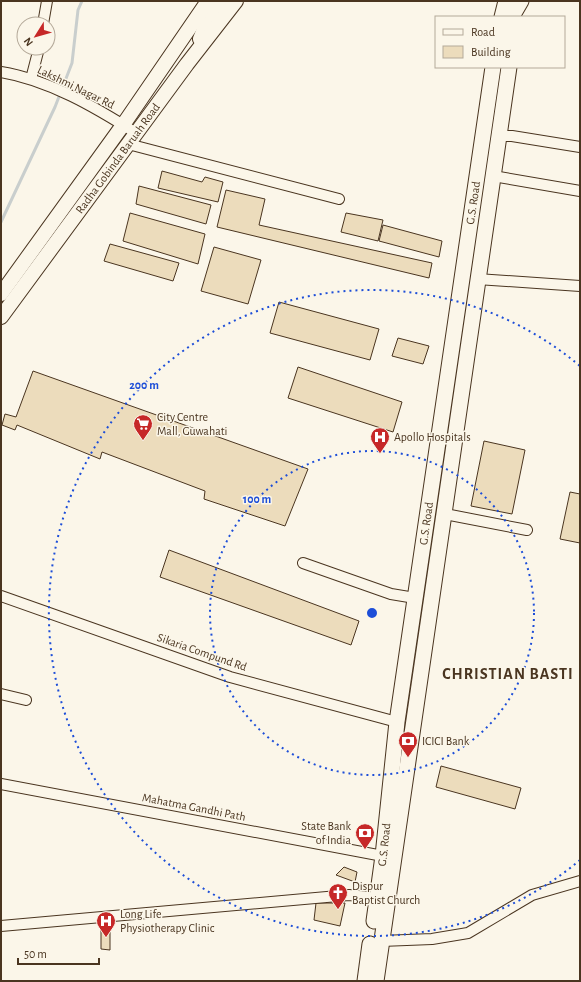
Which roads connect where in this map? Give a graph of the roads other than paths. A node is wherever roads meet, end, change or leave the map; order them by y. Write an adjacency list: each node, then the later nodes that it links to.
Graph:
1 (47, 1): 5 (street)
2 (222, 1): 4 (main road)
3 (236, 1): 8 (main road, Radha Gobinda Baruah Road)
4 (210, 11): 6 (main road); 6 (main road, Radha Gobinda Baruah Road); 8 (main road)
5 (44, 16)
6 (178, 44): 13 (main road, Radha Gobinda Baruah Road)
7 (36, 56): 12 (street)
8 (193, 56): 15 (main road, Radha Gobinda Baruah Road)
9 (493, 68): 28 (main road, G.S. Road)
10 (509, 68): 14 (main road, G.S. Road)
11 (1, 72): 12 (street, Lakshmi Nagar Rd)
12 (31, 78): 13 (street, Lakshmi Nagar Rd)
13 (123, 126): 15 (street, Lakshmi Nagar Rd); 22 (main road, Radha Gobinda Baruah Road)
14 (499, 136): 16 (street); 17 (main road, G.S. Road)
15 (132, 139): 19 (street, Lakshmi Nagar Rd); 23 (main road, Radha Gobinda Baruah Road)
16 (580, 147)
17 (493, 176): 18 (street); 20 (main road, G.S. Road)
18 (580, 191)
19 (339, 200)
20 (477, 279): 21 (street); 24 (main road, G.S. Road)
21 (580, 286)
22 (1, 294)
23 (1, 317)
24 (445, 514): 25 (street); 37 (main road, G.S. Road)
25 (527, 530)
26 (303, 563): 28 (street)
27 (1, 596): 31 (street, Sikaria Compund Rd)
28 (415, 598): 31 (main road, G.S. Road)
29 (1, 694): 30 (street)
30 (26, 700)
31 (397, 722): 33 (main road, G.S. Road)
32 (1, 784): 33 (street, Mahatma Gandhi Path)
33 (383, 856): 35 (main road, G.S. Road)
34 (580, 881): 37 (street)
35 (377, 898): 36 (street); 38 (main road, G.S. Road)
36 (1, 926)
37 (380, 942): 39 (main road, G.S. Road)
38 (365, 981)
39 (376, 981)

